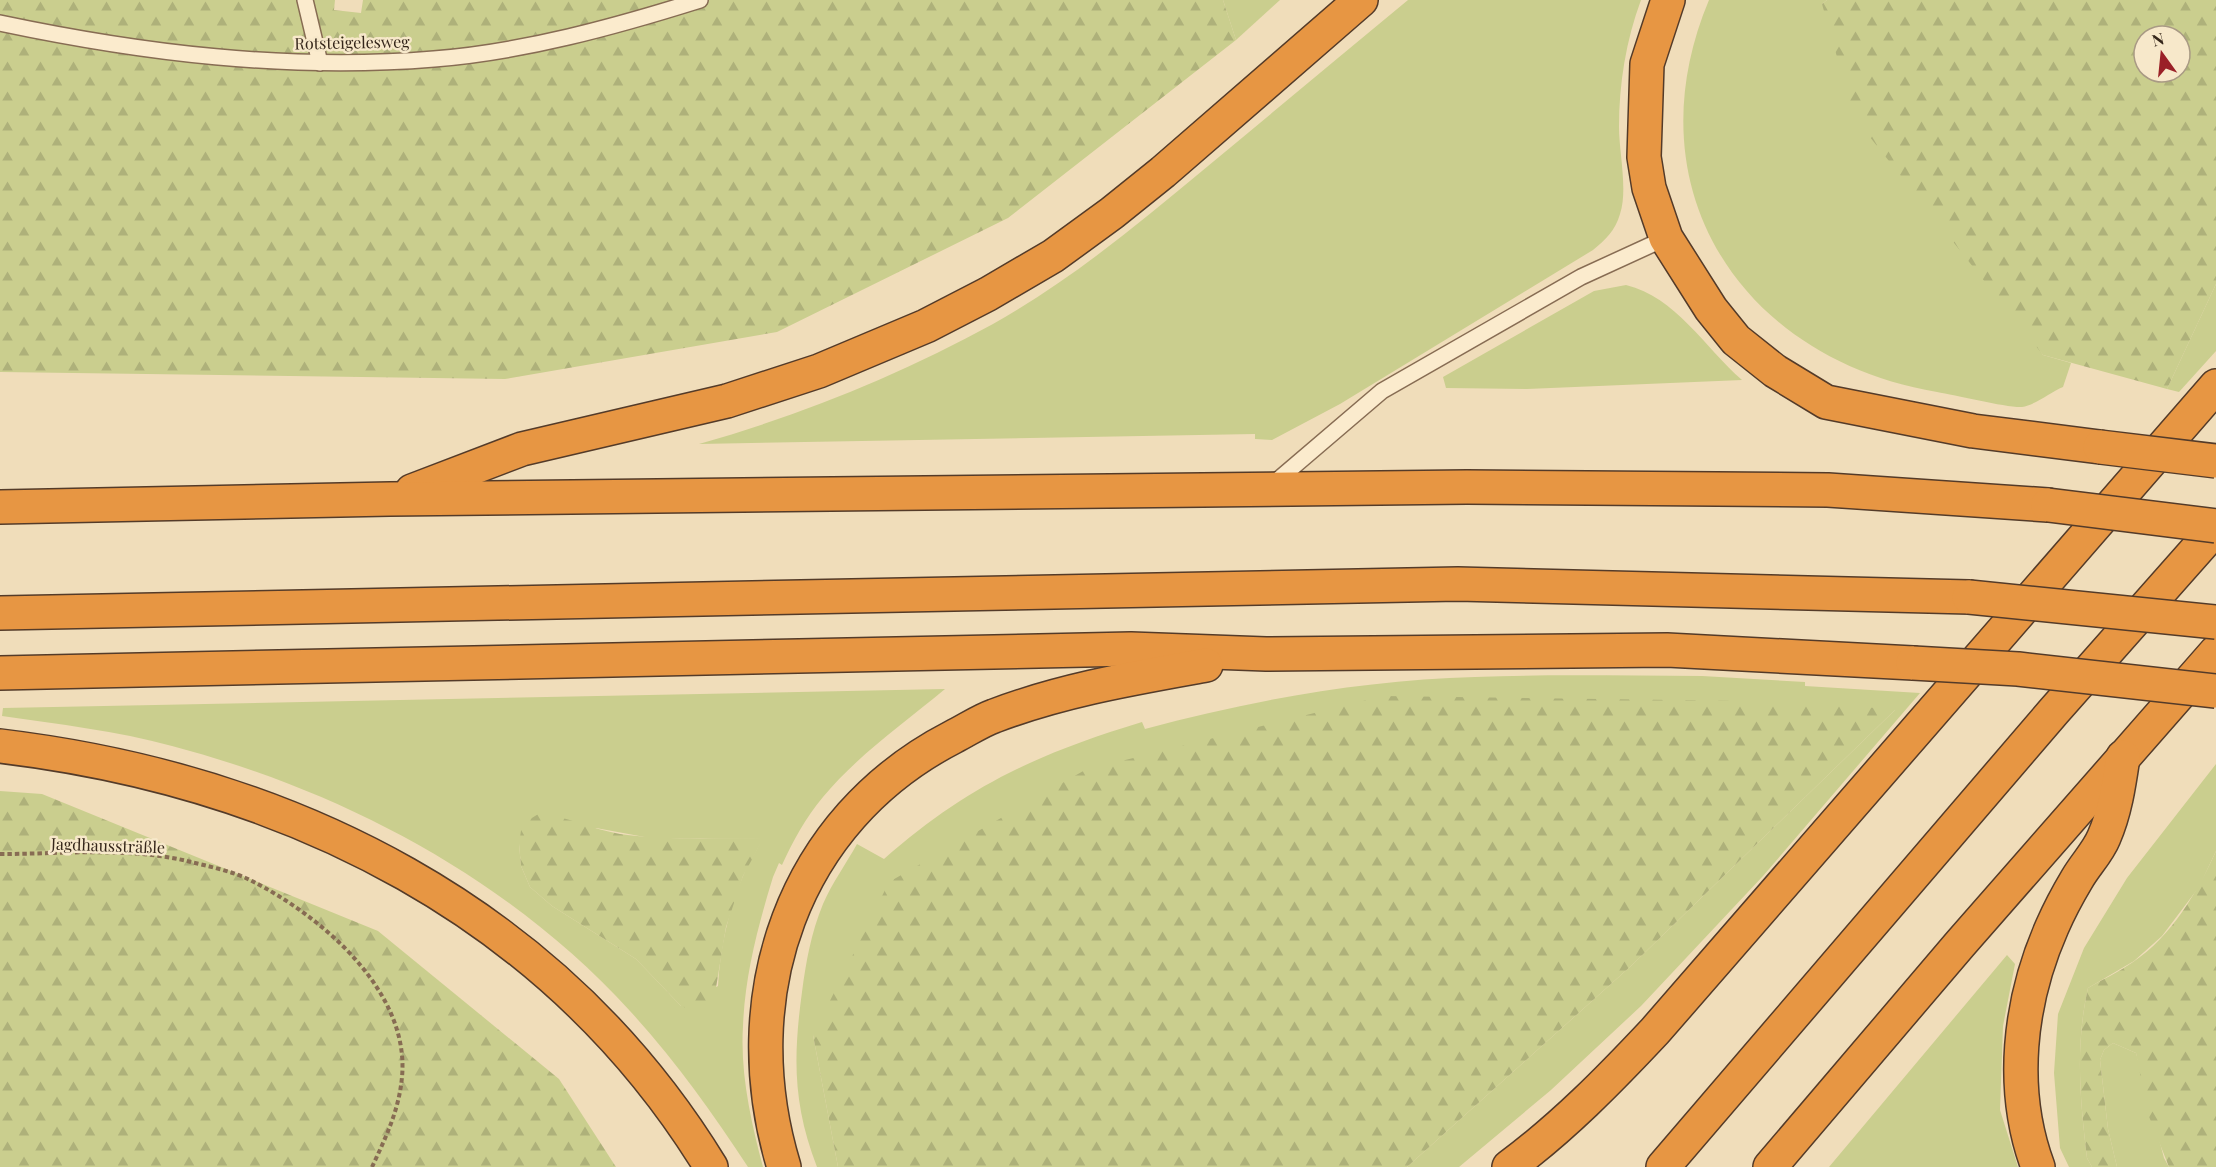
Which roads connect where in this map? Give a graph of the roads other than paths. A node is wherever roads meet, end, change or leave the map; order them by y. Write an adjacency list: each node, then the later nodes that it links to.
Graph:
1 (305, 0): 6 (lane)
2 (700, 0): 6 (lane, Rotsteigelesweg)
3 (1361, 0): 11 (highway)
4 (1668, 0): 7 (highway)
5 (0, 22): 6 (lane, Rotsteigelesweg)
6 (320, 63)
7 (1666, 238): 9 (highway, bridge); 10 (lane)
8 (2216, 386): 24 (highway)
9 (2216, 461)
10 (1265, 490): 11 (highway); 13 (highway, bridge)
11 (390, 499): 12 (highway)
12 (0, 507)
13 (2216, 527): 25 (highway)
14 (0, 613): 15 (highway, bridge)
15 (2216, 622)
16 (2216, 652): 21 (highway)
17 (1266, 654): 18 (highway); 19 (highway, bridge); 23 (highway)
18 (0, 673)
19 (2216, 691)
20 (0, 746): 22 (highway)
21 (2123, 757): 26 (highway); 27 (highway)
22 (711, 1167)
23 (784, 1167)
24 (1509, 1167)
25 (1662, 1167)
26 (1770, 1167)
27 (2038, 1167)

